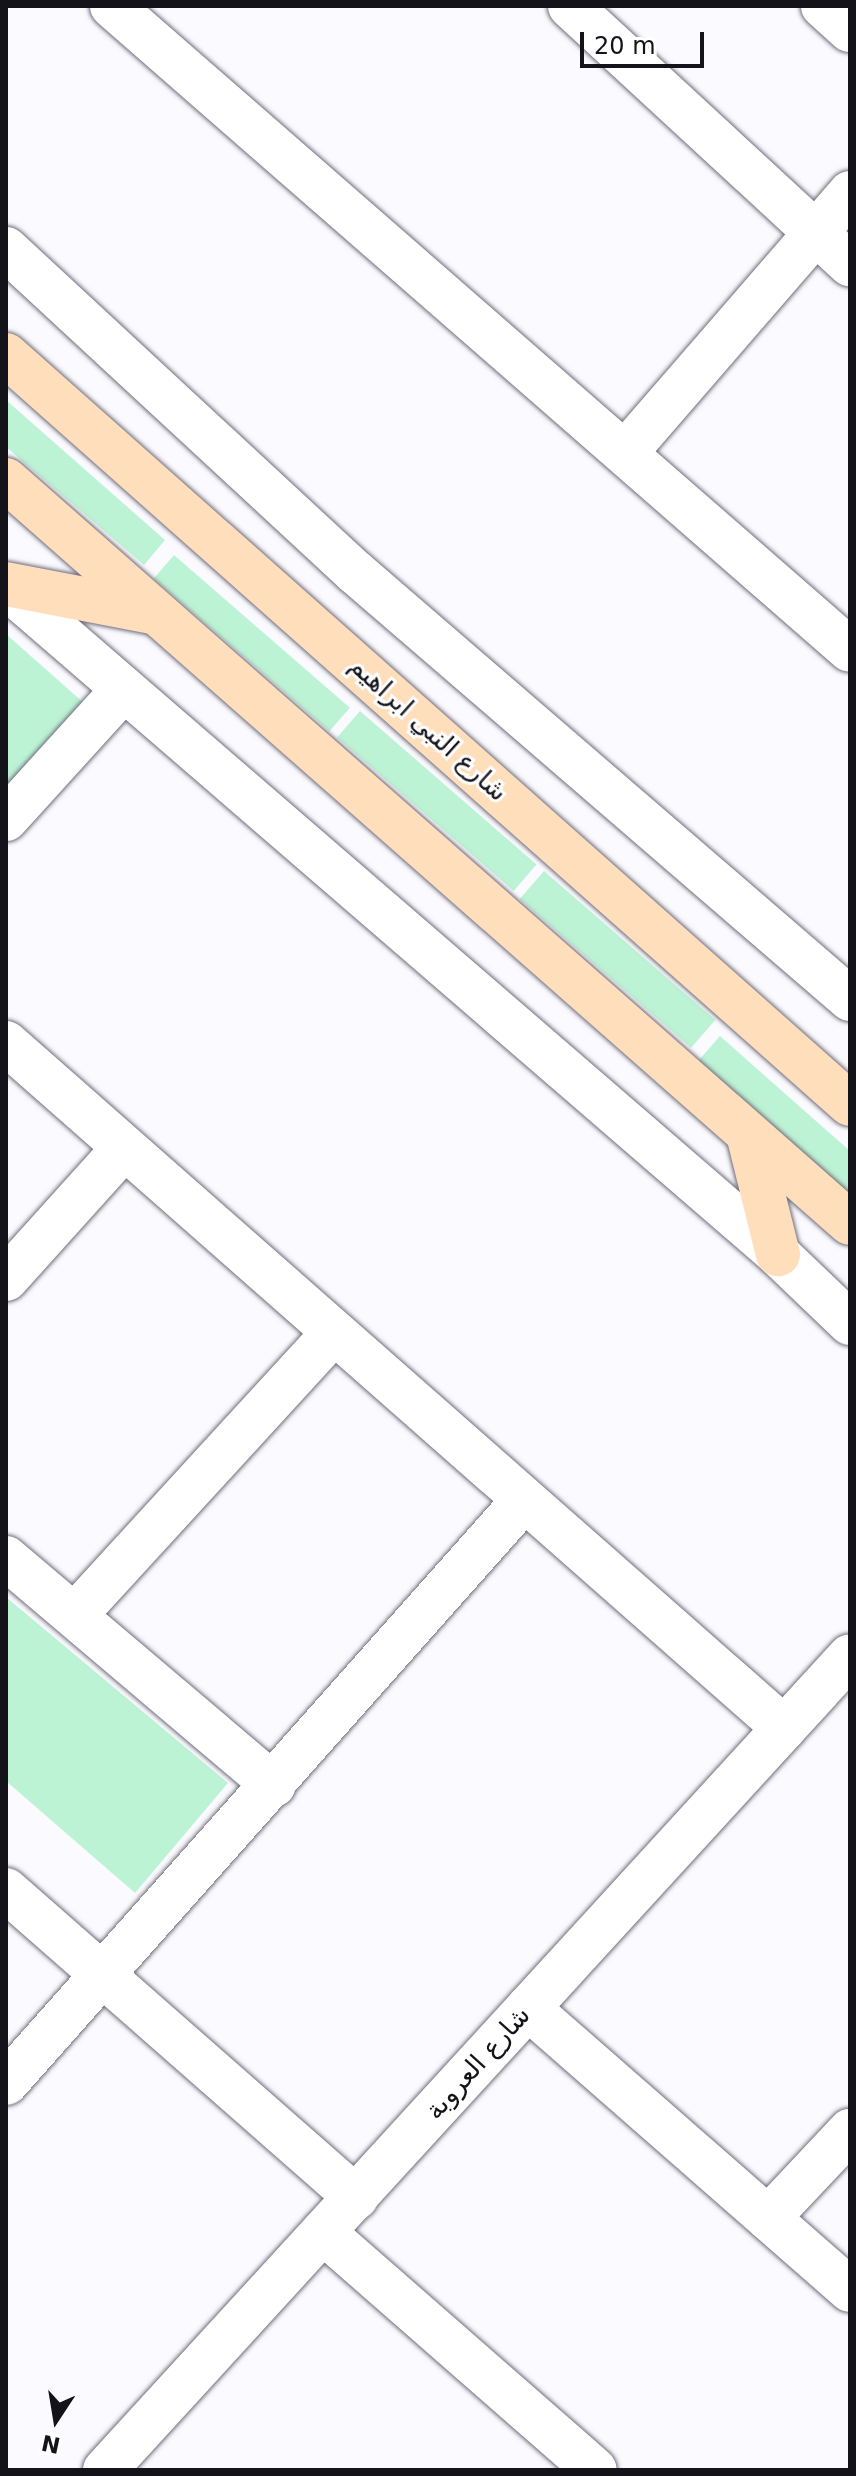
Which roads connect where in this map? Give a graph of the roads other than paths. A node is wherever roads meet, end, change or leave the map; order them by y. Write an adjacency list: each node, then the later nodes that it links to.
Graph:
1 (112, 6): 10 (street)
2 (570, 6): 6 (street)
3 (823, 6): 4 (street)
4 (850, 30)
5 (850, 193): 6 (street)
6 (817, 232): 8 (street); 10 (street)
7 (6, 249): 17 (street)
8 (850, 264)
9 (6, 355): 19 (main road, شارع النبي ابراهيم)
10 (625, 453): 14 (street)
11 (6, 480): 13 (main road)
12 (6, 585): 13 (main road); 15 (street)
13 (151, 612): 20 (main road)
14 (850, 650)
15 (123, 690): 16 (street); 23 (street)
16 (6, 819)
17 (850, 999)
18 (6, 1043): 21 (street)
19 (850, 1104)
20 (748, 1134): 22 (main road); 23 (main road)
21 (124, 1148): 24 (street); 26 (street)
22 (850, 1223)
23 (778, 1254): 25 (street)
24 (6, 1279)
25 (850, 1323)
26 (334, 1332): 27 (street); 29 (street)
27 (524, 1500): 31 (street); 32 (street)
28 (6, 1558): 29 (street)
29 (76, 1614): 32 (street)
30 (850, 1656): 31 (street, شارع العروبة)
31 (784, 1728): 35 (street, شارع العروبة)
32 (274, 1785): 34 (street)
33 (6, 1890): 34 (street)
34 (102, 1975): 36 (street); 38 (street)
35 (528, 2008): 38 (street, شارع العروبة); 39 (street)
36 (6, 2083)
37 (850, 2131): 39 (street)
38 (356, 2197): 40 (street, شارع العروبة)
39 (768, 2218): 41 (street)
40 (323, 2232): 42 (street, شارع العروبة); 43 (street)
41 (850, 2290)
42 (120, 2465)
43 (595, 2470)

